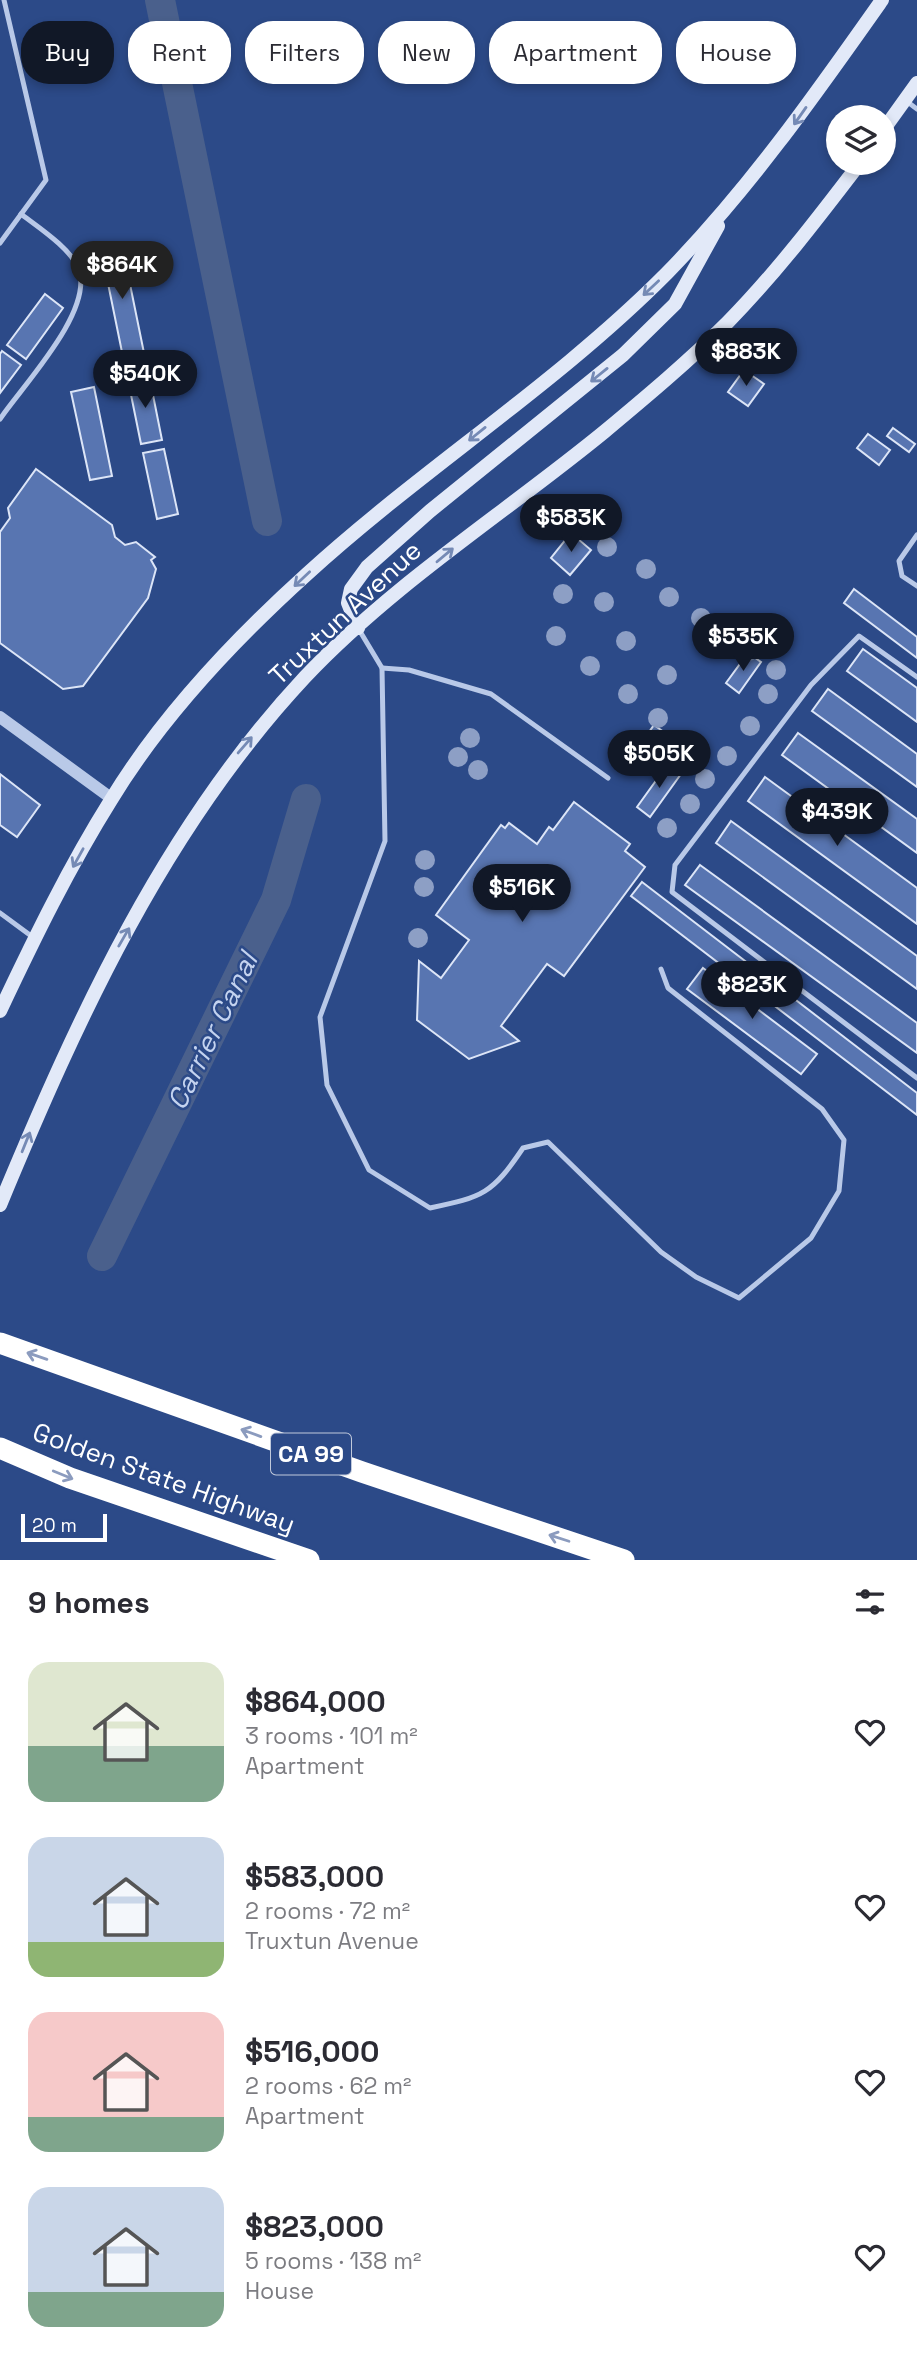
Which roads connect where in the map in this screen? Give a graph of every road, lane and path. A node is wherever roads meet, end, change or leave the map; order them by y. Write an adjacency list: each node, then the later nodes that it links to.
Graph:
1 (4, 0): 8 (lane)
2 (881, 0): 7 (main road, Truxtun Avenue, one-way to 7)
3 (917, 83): 4 (main road)
4 (911, 105): 5 (main road)
5 (896, 119)
6 (851, 175): 13 (main road, Truxtun Avenue, one-way to 6)
7 (729, 206): 13 (main road, one-way to 13); 18 (main road, Truxtun Avenue, one-way to 18)
8 (21, 214): 9 (lane); 10 (lane)
9 (0, 243)
10 (0, 419)
11 (917, 536): 12 (lane)
12 (917, 586)
13 (358, 628): 14 (lane); 24 (main road, Truxtun Avenue, one-way to 13)
14 (382, 668): 17 (lane); 21 (lane)
15 (917, 677): 23 (lane)
16 (0, 717): 18 (street)
17 (607, 778)
18 (111, 798): 20 (main road, Truxtun Avenue, one-way to 20)
19 (0, 913): 20 (lane)
20 (34, 938): 22 (main road, Truxtun Avenue)
21 (661, 969)
22 (0, 1011)
23 (917, 1078)
24 (0, 1205)
25 (0, 1343): 28 (highway, CA 99, one-way to 25)
26 (0, 1448): 27 (highway, Golden State Highway, one-way to 27)
27 (309, 1560)
28 (624, 1560)

